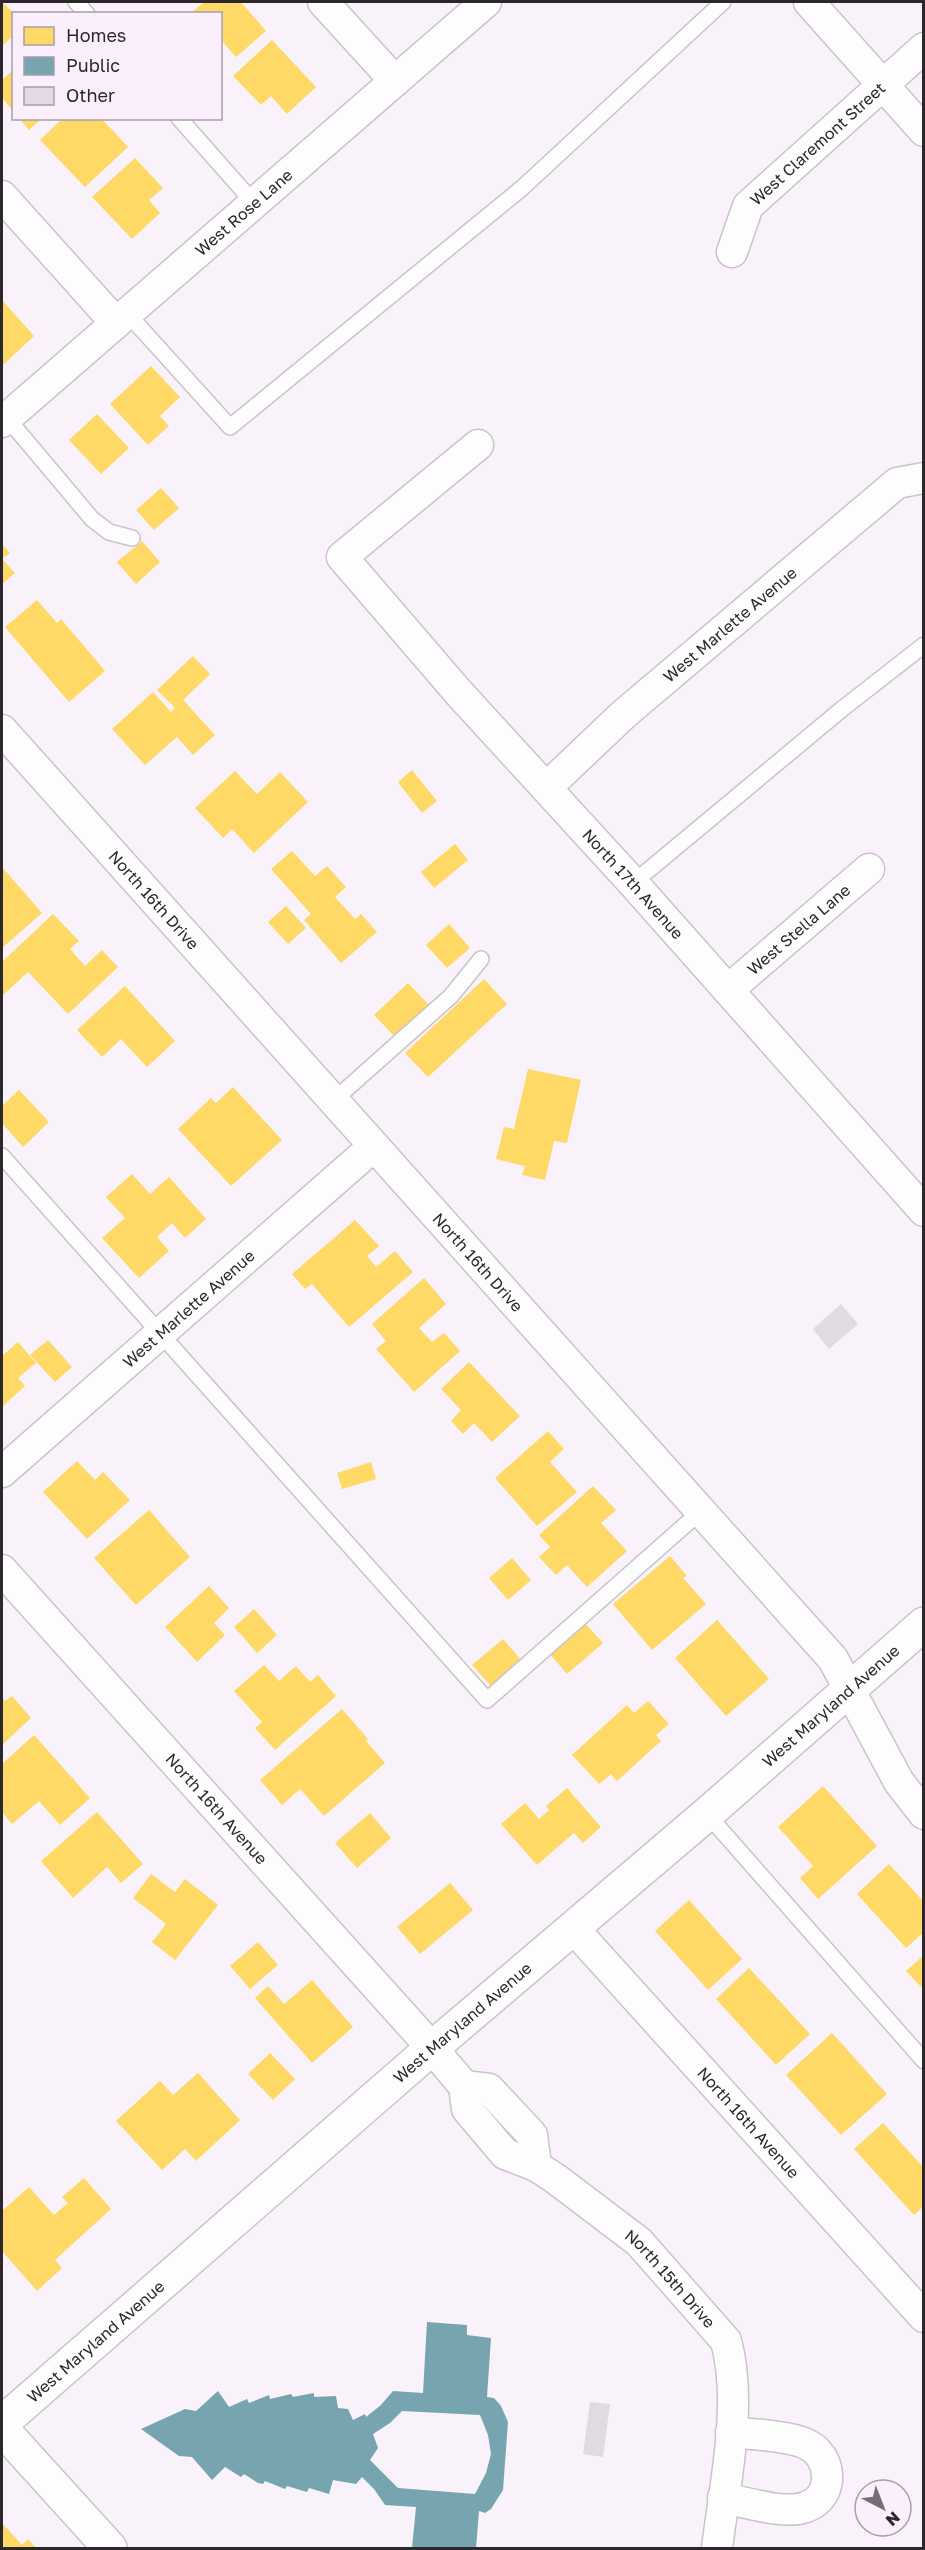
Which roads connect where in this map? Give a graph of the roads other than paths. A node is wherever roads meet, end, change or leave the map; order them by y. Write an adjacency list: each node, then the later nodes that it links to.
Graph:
1 (323, 2): 6 (street)
2 (486, 2): 6 (street, West Rose Lane)
3 (723, 2): 13 (lane)
4 (809, 2): 7 (street)
5 (924, 48): 7 (street, West Claremont Street)
6 (395, 81): 11 (street, West Rose Lane)
7 (883, 83): 9 (street); 12 (street, West Claremont Street)
8 (181, 120): 11 (lane)
9 (924, 131)
10 (2, 196): 13 (street)
11 (254, 203): 13 (street, West Rose Lane)
12 (732, 252)
13 (122, 318): 14 (street, West Rose Lane)
14 (4, 420): 17 (lane)
15 (478, 446): 20 (street, North 17th Avenue)
16 (924, 478): 20 (street, West Marlette Avenue)
17 (132, 538)
18 (924, 645): 22 (lane)
19 (2, 730): 25 (street, North 16th Drive)
20 (546, 788): 22 (street, North 17th Avenue)
21 (869, 869): 24 (street, West Stella Lane)
22 (633, 883): 24 (street, North 17th Avenue)
23 (481, 959): 25 (lane)
24 (728, 990): 28 (street, North 17th Avenue)
25 (333, 1101): 26 (street, North 16th Drive)
26 (374, 1146): 29 (street, West Marlette Avenue); 31 (street, North 16th Drive)
27 (2, 1156): 29 (lane)
28 (920, 1202)
29 (159, 1334): 30 (street, West Marlette Avenue); 31 (lane)
30 (2, 1472)
31 (701, 1511): 34 (street, North 16th Drive)
32 (2, 1570): 38 (street, North 16th Avenue)
33 (924, 1624): 34 (street, West Maryland Avenue)
34 (850, 1689): 35 (street, West Maryland Avenue); 36 (street, North 16th Drive)
35 (707, 1814): 37 (street, West Maryland Avenue); 39 (lane)
36 (924, 1815)
37 (573, 1928): 38 (street, West Maryland Avenue); 44 (street, North 16th Avenue)
38 (432, 2048): 40 (street, North 15th Drive); 45 (street, West Maryland Avenue)
39 (924, 2061)
40 (464, 2085): 41 (street); 42 (street, North 15th Drive)
41 (512, 2114): 42 (street); 43 (street)
42 (489, 2134): 43 (street, North 15th Drive)
43 (536, 2166): 47 (street, North 15th Drive)
44 (924, 2317)
45 (2, 2423)
46 (2, 2429): 49 (street)
47 (731, 2432): 48 (street, North 15th Drive); 48 (street)
48 (723, 2498): 50 (street, North 15th Drive)
49 (110, 2548)
50 (717, 2548)

